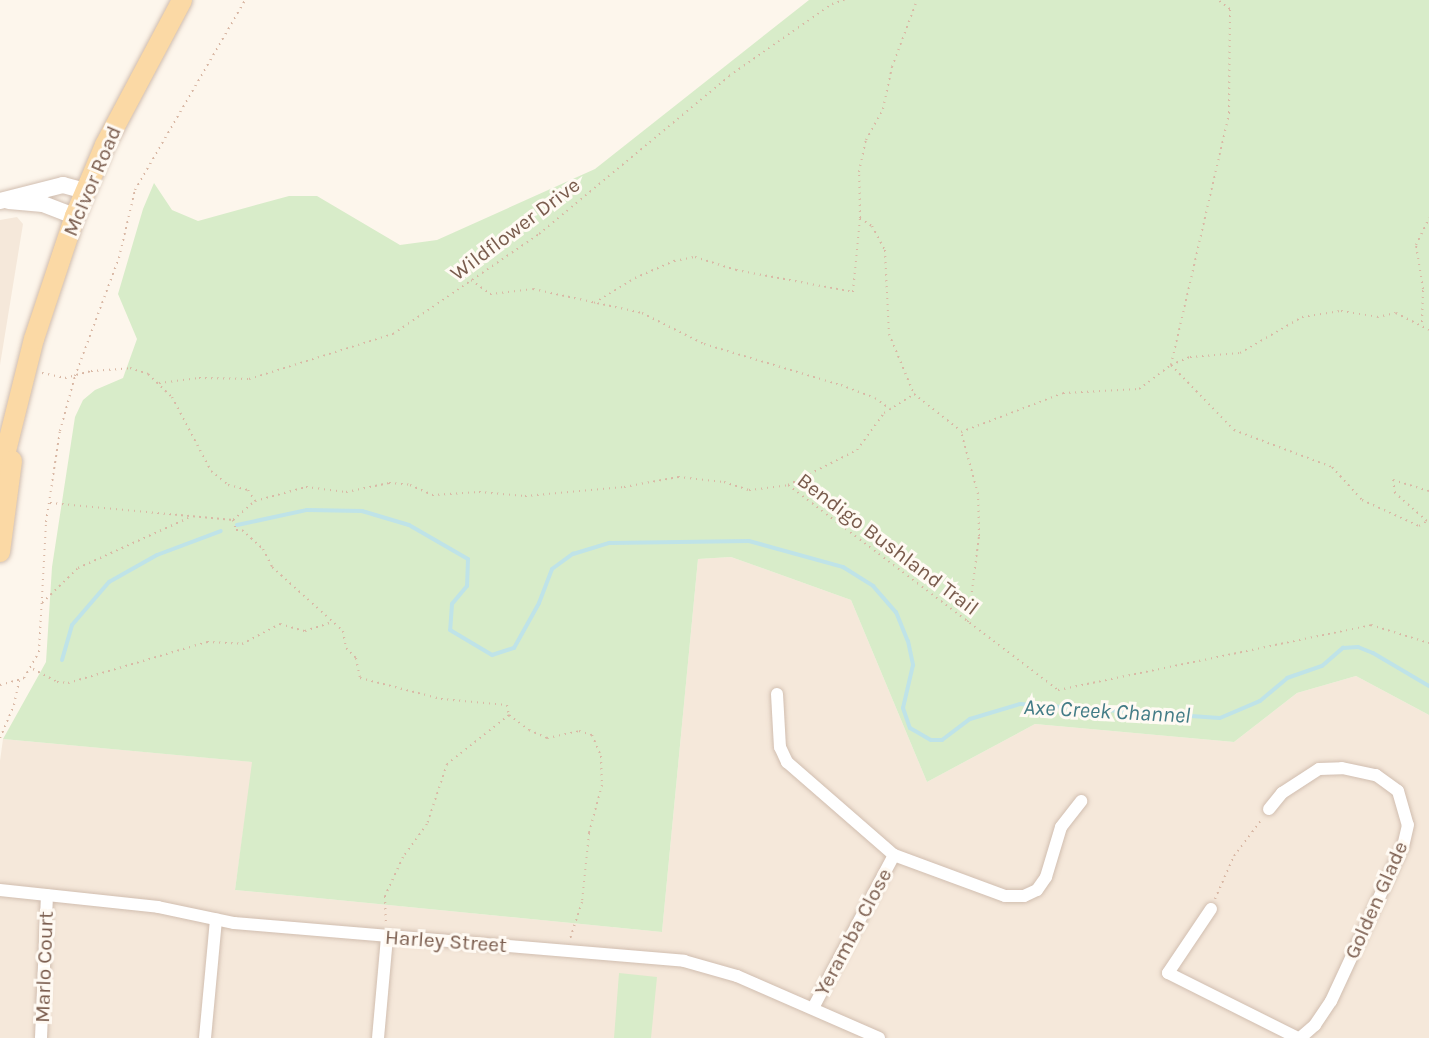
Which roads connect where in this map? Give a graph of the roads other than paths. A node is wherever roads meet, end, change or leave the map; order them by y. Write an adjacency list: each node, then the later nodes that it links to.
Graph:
1 (182, 0): 2 (main road, McIvor Road)
2 (85, 191): 3 (street); 4 (main road, McIvor Road)
3 (3, 200): 4 (street)
4 (75, 216): 5 (main road, McIvor Road)
5 (26, 371): 6 (main road, McIvor Road); 7 (main road, McIvor Road)
6 (0, 475)
7 (0, 552)
8 (777, 694): 11 (street, Yeramba Close)
9 (1081, 801): 11 (street, Yeramba Close)
10 (1269, 809): 22 (street, Golden Glade)
11 (894, 855): 17 (street, Yeramba Close)
12 (0, 890): 13 (street, Harley Street)
13 (47, 895): 15 (street, Harley Street); 18 (street, Marlo Court)
14 (1211, 909): 22 (street)
15 (216, 921): 16 (street, Harley Street); 19 (street)
16 (387, 937): 17 (street, Harley Street); 20 (street)
17 (813, 1008): 21 (street, Harley Street)
18 (41, 1038)
19 (205, 1038)
20 (378, 1038)
21 (879, 1038)
22 (1299, 1038)

